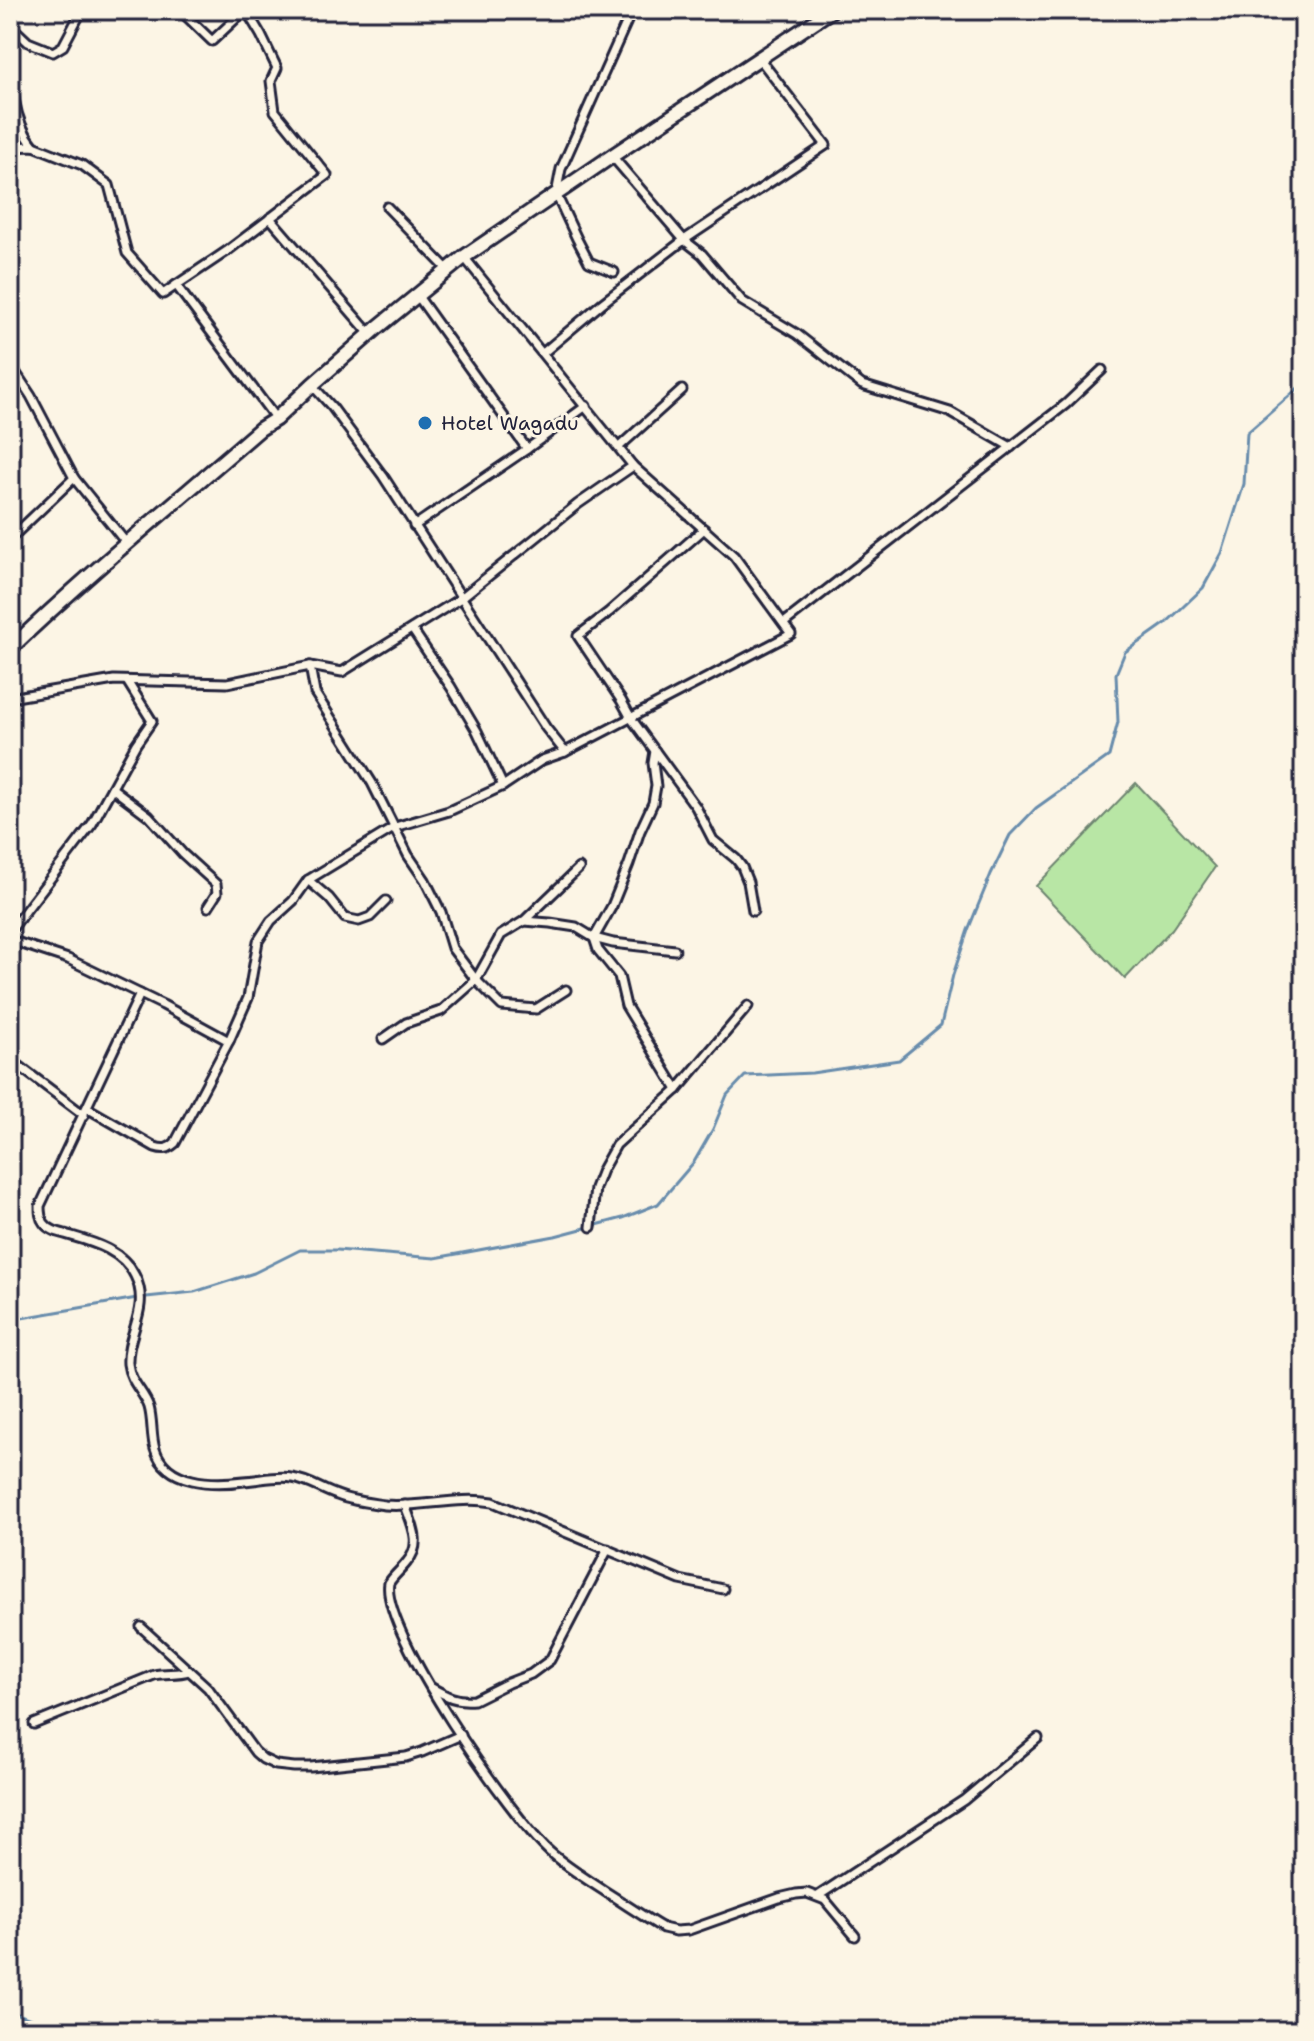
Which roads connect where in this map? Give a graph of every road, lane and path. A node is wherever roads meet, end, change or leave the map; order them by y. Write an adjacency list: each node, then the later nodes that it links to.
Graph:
1 (82, 10): 6 (street)
2 (180, 10): 3 (street)
3 (245, 10): 13 (street)
4 (632, 10): 11 (street)
5 (832, 10): 7 (main road)
6 (10, 26): 8 (street)
7 (759, 58): 10 (main road); 14 (street)
8 (34, 146): 9 (street); 18 (street)
9 (10, 147)
10 (612, 156): 11 (main road); 14 (street)
11 (556, 194): 15 (main road); 17 (street)
12 (387, 207): 16 (street)
13 (270, 218): 18 (street); 20 (street)
14 (684, 240): 21 (street); 30 (street)
15 (464, 257): 16 (main road); 21 (street)
16 (448, 270): 19 (main road)
17 (614, 272)
18 (176, 285): 28 (street)
19 (417, 295): 20 (main road); 31 (street)
20 (370, 334): 25 (main road)
21 (543, 353): 27 (street)
22 (10, 364): 24 (street)
23 (1102, 370): 30 (street)
24 (14, 376): 33 (street)
25 (312, 385): 28 (main road); 34 (street)
26 (682, 390): 29 (street)
27 (586, 406): 29 (street); 31 (street)
28 (276, 419): 37 (main road)
29 (619, 447): 32 (street)
30 (1011, 447): 39 (street)
31 (527, 449): 34 (street)
32 (633, 466): 35 (street); 38 (street)
33 (74, 478): 36 (street); 37 (street)
34 (414, 526): 38 (street)
35 (704, 529): 39 (street); 45 (street)
36 (10, 539)
37 (127, 544): 41 (main road)
38 (461, 598): 40 (street); 47 (street)
39 (784, 623): 45 (street)
40 (412, 629): 42 (street); 48 (street)
41 (10, 649)
42 (310, 666): 43 (street); 50 (street)
43 (127, 681): 44 (street); 49 (street)
44 (10, 698)
45 (631, 718): 46 (street); 47 (street)
46 (655, 751): 55 (street); 58 (street)
47 (565, 752): 48 (street)
48 (503, 786): 50 (street)
49 (112, 788): 54 (street); 57 (street)
50 (395, 827): 52 (street); 61 (street)
51 (579, 868): 56 (street)
52 (308, 880): 53 (street); 66 (street)
53 (386, 901)
54 (208, 907)
55 (753, 911)
56 (524, 921): 58 (street); 61 (street)
57 (10, 931)
58 (594, 938): 60 (street); 68 (street)
59 (10, 940): 63 (street)
60 (675, 950)
61 (476, 980): 62 (street); 65 (street)
62 (566, 990)
63 (140, 994): 66 (street); 69 (street)
64 (748, 1006): 68 (street)
65 (383, 1039)
66 (229, 1041): 69 (street)
67 (10, 1059): 69 (street)
68 (677, 1090): 70 (street)
69 (85, 1112): 71 (street)
70 (591, 1227)
71 (405, 1505): 72 (street); 76 (street)
72 (608, 1549): 73 (street); 76 (street)
73 (723, 1589)
74 (141, 1627): 75 (street)
75 (189, 1671): 77 (street); 78 (street)
76 (429, 1687): 78 (street)
77 (34, 1724)
78 (461, 1735): 80 (street)
79 (1038, 1738): 80 (street)
80 (818, 1896): 81 (street)
81 (855, 1936)

